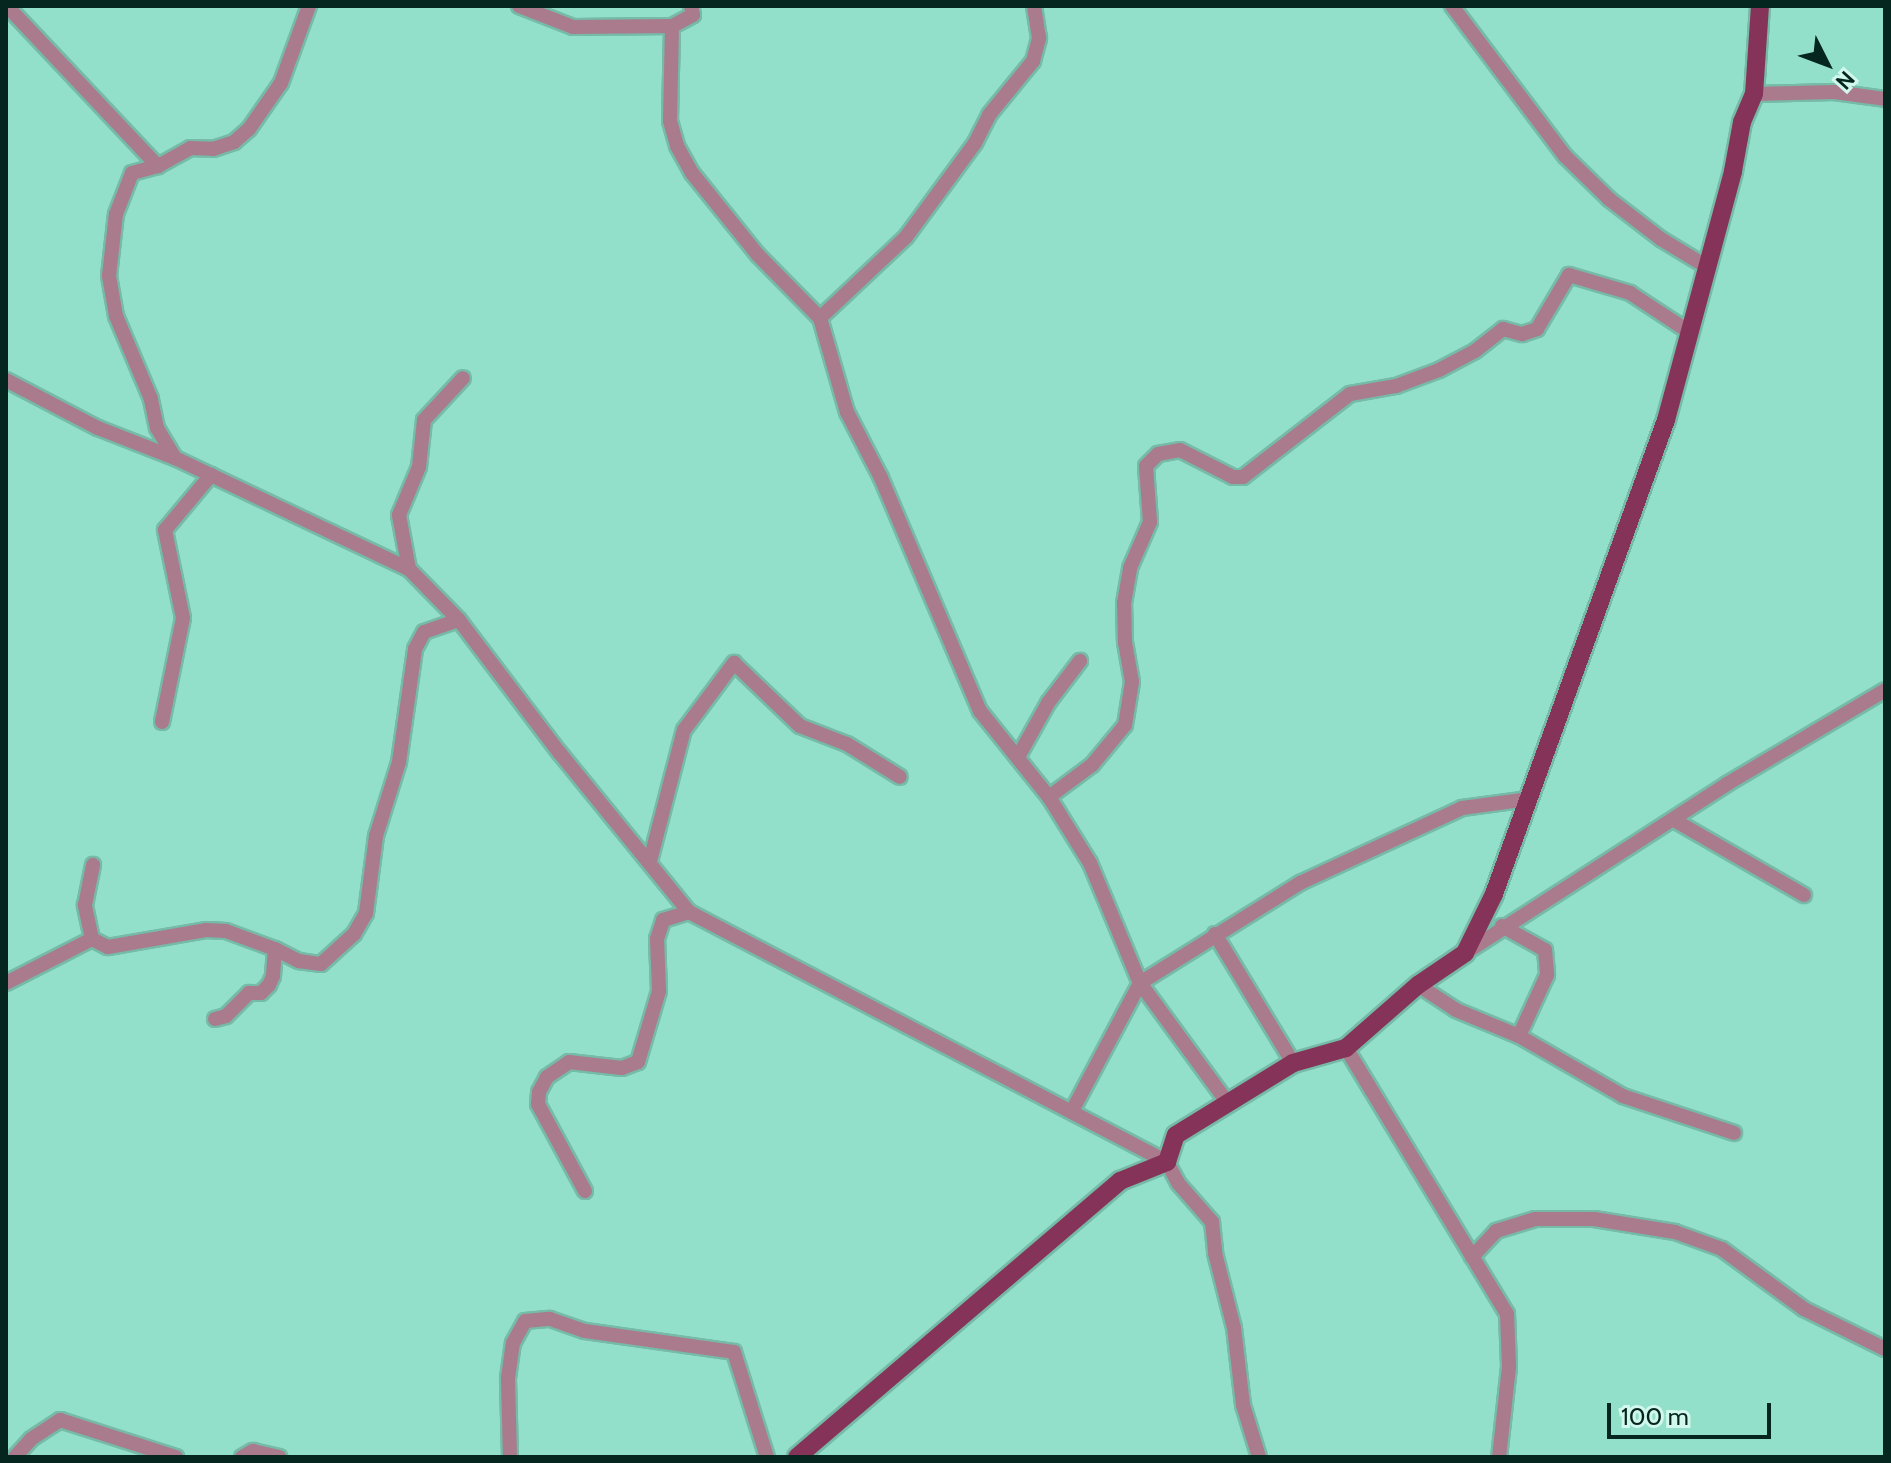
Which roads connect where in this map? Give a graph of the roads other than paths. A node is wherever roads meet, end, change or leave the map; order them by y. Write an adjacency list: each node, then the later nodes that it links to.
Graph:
1 (7, 6): 12 (street)
2 (309, 6): 12 (street)
3 (519, 6): 9 (street)
4 (707, 6): 8 (street)
5 (1034, 6): 14 (street)
6 (1452, 6): 13 (street)
7 (1760, 6): 10 (main road)
8 (692, 10): 9 (street)
9 (672, 26): 14 (street)
10 (1754, 94): 11 (street); 13 (main road)
11 (1885, 99)
12 (158, 166): 18 (street)
13 (1707, 267): 15 (main road)
14 (820, 318): 25 (street)
15 (1691, 333): 27 (street); 28 (main road)
16 (463, 378): 20 (street)
17 (6, 380): 18 (street)
18 (175, 458): 19 (street)
19 (211, 475): 20 (street); 24 (street)
20 (409, 569): 21 (street)
21 (459, 620): 30 (street); 37 (street)
22 (1080, 661): 25 (street)
23 (1885, 690): 29 (street)
24 (162, 722)
25 (1018, 757): 27 (street)
26 (900, 777): 30 (street)
27 (1049, 797): 40 (street)
28 (1529, 799): 35 (street); 38 (main road)
29 (1674, 820): 32 (street); 34 (street)
30 (650, 861): 33 (street)
31 (93, 865): 36 (street)
32 (1804, 895)
33 (689, 912): 47 (street); 50 (street)
34 (1502, 926): 38 (street); 43 (street)
35 (1215, 934): 40 (street); 45 (street)
36 (92, 939): 37 (street); 39 (street)
37 (275, 949): 42 (street)
38 (1465, 953): 41 (main road)
39 (6, 983)
40 (1140, 983): 46 (street); 47 (street)
41 (1418, 985): 43 (street); 44 (main road)
42 (215, 1019)
43 (1519, 1036): 48 (street)
44 (1346, 1048): 45 (main road); 51 (street)
45 (1293, 1063): 46 (main road)
46 (1227, 1102): 49 (main road)
47 (1072, 1111): 49 (street)
48 (1734, 1133)
49 (1167, 1162): 59 (main road); 60 (street)
50 (585, 1191)
51 (1472, 1257): 52 (street); 61 (street)
52 (1885, 1349)
53 (15, 1457): 54 (street)
54 (176, 1457)
55 (242, 1457): 56 (street)
56 (279, 1457)
57 (510, 1457): 58 (street)
58 (767, 1457)
59 (797, 1457)
60 (1259, 1457)
61 (1499, 1457)

